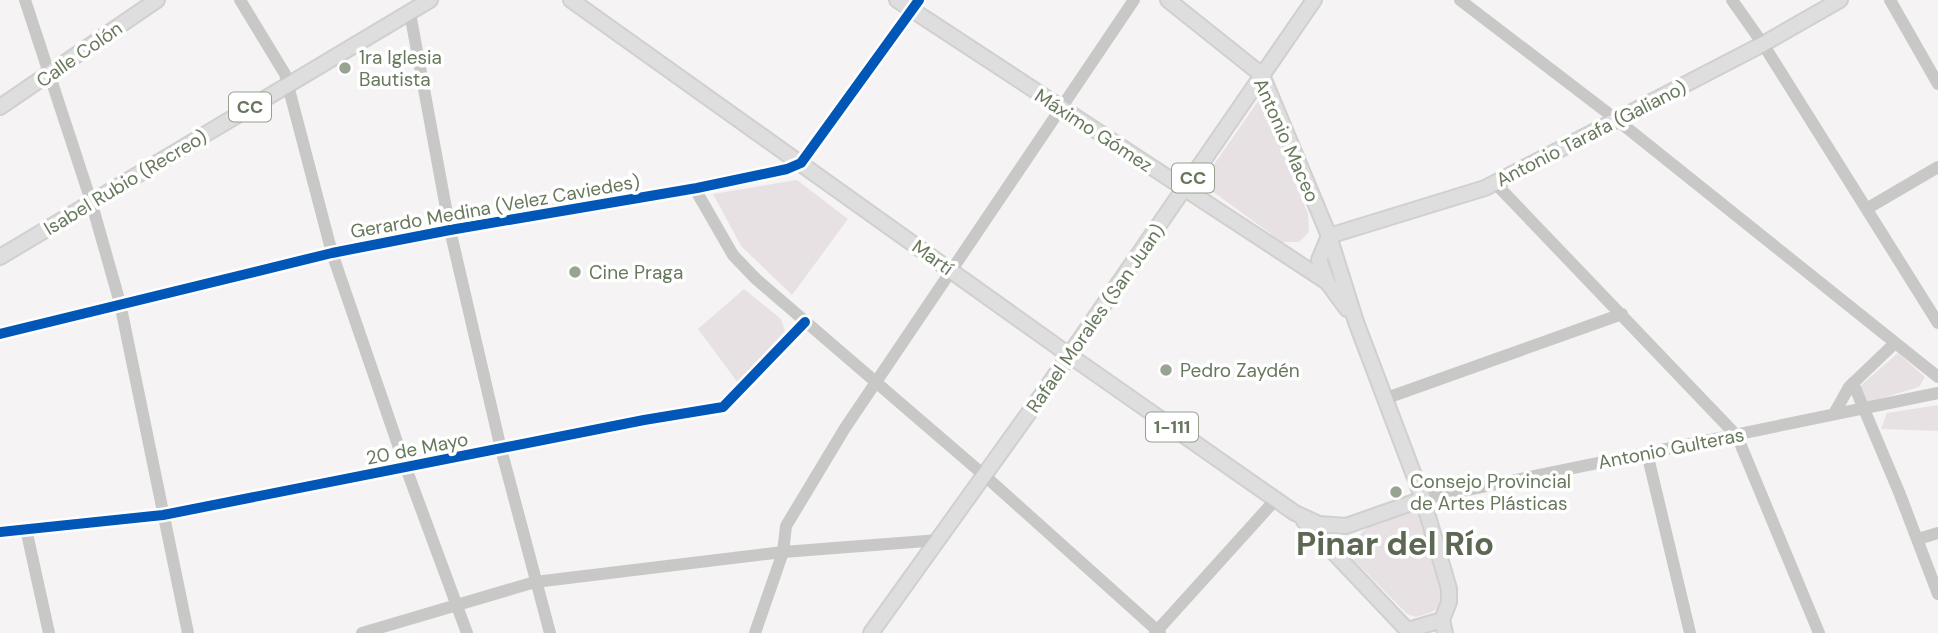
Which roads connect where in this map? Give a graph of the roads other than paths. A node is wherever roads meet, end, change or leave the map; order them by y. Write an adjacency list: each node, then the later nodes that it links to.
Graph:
1 (25, 0): 18 (street)
2 (157, 0): 18 (main road, Calle Colón)
3 (240, 0): 20 (street)
4 (430, 0): 15 (main road, Isabel Rubio (Recreo) / CC)
5 (571, 0): 24 (main road, Martí)
6 (897, 0): 14 (main road, Máximo Gómez)
7 (1134, 0): 22 (street)
8 (1168, 0): 17 (main road, Antonio Maceo)
9 (1314, 0): 17 (main road, Rafael Morales (San Juan) / CC)
10 (1460, 0): 23 (street)
11 (1732, 0): 16 (street)
12 (1840, 0): 16 (main road, Antonio Tarafa (Galiano))
13 (1890, 0): 19 (street)
14 (915, 5): 22 (main road, Máximo Gómez); 24 (street)
15 (410, 13): 20 (main road, Isabel Rubio (Recreo) / CC); 31 (street)
16 (1763, 44): 23 (main road, Antonio Tarafa (Galiano)); 30 (street)
17 (1262, 75): 28 (main road, Rafael Morales (San Juan) / CC); 32 (main road, Antonio Maceo)
18 (48, 76): 21 (main road, Calle Colón); 29 (street)
19 (1938, 85)
20 (286, 86): 29 (main road, Isabel Rubio (Recreo) / CC); 33 (street)
21 (0, 107)
22 (1060, 107): 28 (main road, Máximo Gómez); 35 (street)
23 (1617, 120): 26 (main road, Antonio Tarafa (Galiano)); 43 (street)
24 (801, 163): 27 (street, Gerardo Medina (Velez Caviedes)); 35 (main road, Martí)
25 (1938, 167): 30 (street)
26 (1495, 183): 32 (main road, Antonio Tarafa (Galiano)); 38 (street)
27 (695, 188): 31 (street, Gerardo Medina (Velez Caviedes)); 39 (street)
28 (1185, 189): 36 (main road, Máximo Gómez); 44 (main road, Rafael Morales (San Juan) / CC)
29 (91, 201): 34 (main road, Isabel Rubio (Recreo) / CC); 37 (street)
30 (1868, 208): 41 (street)
31 (450, 230): 33 (street, Gerardo Medina (Velez Caviedes)); 53 (street)
32 (1329, 236): 36 (main road, Antonio Maceo); 40 (main road, Antonio Maceo)
33 (332, 253): 37 (street, Gerardo Medina (Velez Caviedes)); 55 (street)
34 (0, 257)
35 (950, 270): 44 (main road, Martí); 46 (street)
36 (1327, 282): 40 (main road, Antonio Maceo)
37 (120, 303): 42 (street, Gerardo Medina (Velez Caviedes)); 60 (street)
38 (1622, 314): 49 (street); 52 (street)
39 (805, 322): 46 (street); 53 (street, 20 de Mayo)
40 (1356, 322): 49 (main road, Antonio Maceo)
41 (1938, 323)
42 (0, 334)
43 (1895, 343): 45 (street); 47 (street)
44 (1069, 355): 56 (main road, Rafael Morales (San Juan) / CC); 57 (main road, Martí / 1-111)
45 (1938, 377)
46 (875, 383): 56 (street); 67 (street)
47 (1853, 383): 50 (street); 51 (street)
48 (1938, 393): 50 (street, Antonio Gulteras)
49 (1384, 399): 58 (main road, Antonio Maceo)
50 (1866, 408): 51 (street, Antonio Gulteras); 65 (street)
51 (1834, 414): 52 (street, Antonio Gulteras)
52 (1737, 436): 54 (street, Antonio Gulteras); 83 (street)
53 (501, 449): 55 (street, 20 de Mayo); 69 (street)
54 (1647, 453): 58 (street, Antonio Gulteras); 82 (street)
55 (406, 468): 60 (street, 20 de Mayo); 71 (street)
56 (985, 476): 66 (main road, Rafael Morales (San Juan) / CC); 73 (street)
57 (1276, 499): 59 (main road, Martí / 1-111); 73 (street)
58 (1423, 499): 61 (main road, Antonio Gulteras / 1-111); 72 (main road, 1-111)
59 (1296, 513): 61 (main road, Antonio Gulteras / 1-111); 68 (main road, 1-111)
60 (163, 515): 62 (street, 20 de Mayo); 76 (street)
61 (1346, 526): 68 (main road)
62 (26, 529): 63 (street, 20 de Mayo); 75 (street)
63 (0, 532)
64 (1938, 533): 65 (street)
65 (1918, 539): 70 (street)
66 (939, 540): 67 (street); 81 (main road, Rafael Morales (San Juan) / CC)
67 (783, 552): 69 (street); 80 (street)
68 (1340, 557): 74 (main road, 1-111)
69 (535, 582): 71 (street); 79 (street)
70 (1938, 594)
71 (457, 605): 77 (street); 78 (street)
72 (1443, 626): 74 (main road, 1-111)
73 (1157, 632)
74 (1409, 632)
75 (49, 633)
76 (188, 633)
77 (362, 633)
78 (467, 633)
79 (550, 633)
80 (755, 633)
81 (872, 633)
82 (1690, 633)
83 (1819, 633)

